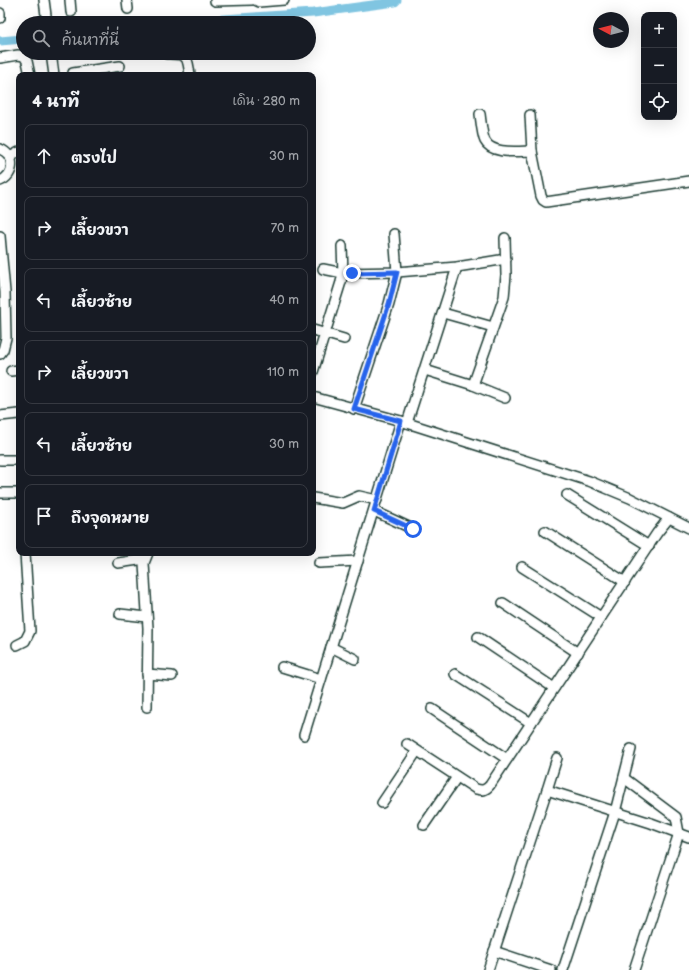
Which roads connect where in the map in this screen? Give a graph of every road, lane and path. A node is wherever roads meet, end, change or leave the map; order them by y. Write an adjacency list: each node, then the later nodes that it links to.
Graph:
1 (44, 0): 8 (street)
2 (70, 0): 6 (street)
3 (253, 0): 4 (street); 5 (street)
4 (284, 0)
5 (216, 1)
6 (71, 12)
7 (0, 13): 9 (street)
8 (45, 16)
9 (0, 18)
10 (16, 55): 11 (street)
11 (0, 58)
12 (26, 60): 16 (street)
13 (52, 60): 17 (street)
14 (186, 60): 19 (street)
15 (120, 66): 18 (street)
16 (29, 72)
17 (54, 72)
18 (80, 72)
19 (189, 72)
20 (480, 114): 23 (street)
21 (530, 116): 23 (street)
22 (0, 149): 25 (street)
23 (532, 151): 27 (street)
24 (16, 154): 25 (street)
25 (10, 157): 26 (street)
26 (0, 181)
27 (689, 181)
28 (394, 234): 35 (street)
29 (0, 236): 42 (street)
30 (504, 238): 32 (street)
31 (342, 246): 36 (street)
32 (506, 259): 33 (street); 38 (street)
33 (457, 266): 35 (street); 37 (street)
34 (323, 269): 36 (street)
35 (397, 272): 36 (street); 48 (street)
36 (343, 273): 40 (street)
37 (442, 313): 38 (street); 44 (street)
38 (493, 327): 45 (street)
39 (316, 331): 40 (street)
40 (325, 333): 41 (street); 43 (street)
41 (344, 339)
42 (0, 354)
43 (316, 362)
44 (425, 370): 45 (street); 51 (street)
45 (473, 384): 47 (street)
46 (316, 398): 48 (street)
47 (505, 398)
48 (354, 409): 51 (street)
49 (16, 414): 50 (street)
50 (0, 416)
51 (404, 422): 58 (street); 60 (street)
52 (0, 460): 53 (street)
53 (16, 460)
54 (16, 492): 55 (street)
55 (0, 493)
56 (567, 495): 64 (street)
57 (316, 498): 58 (street)
58 (377, 500): 59 (street)
59 (374, 511): 62 (street); 67 (street)
60 (669, 518): 61 (street); 64 (street)
61 (689, 528)
62 (413, 529)
63 (545, 531): 71 (street)
64 (649, 546): 71 (street)
65 (25, 556): 77 (street)
66 (146, 556): 68 (street); 74 (street)
67 (358, 560): 69 (street); 78 (street)
68 (118, 563)
69 (319, 563)
70 (522, 568): 75 (street)
71 (625, 582): 75 (street)
72 (503, 603): 79 (street)
73 (120, 614): 74 (street)
74 (147, 617): 82 (street)
75 (601, 617): 79 (street)
76 (478, 637): 86 (street)
77 (17, 645)
78 (331, 647): 80 (street); 85 (street)
79 (578, 653): 86 (street)
80 (355, 659)
81 (282, 668): 85 (street)
82 (147, 674): 84 (street); 87 (street)
83 (455, 674): 89 (street)
84 (172, 676)
85 (322, 679): 90 (street)
86 (554, 688): 89 (street)
87 (147, 707)
88 (432, 709): 95 (street)
89 (531, 723): 95 (street)
90 (304, 735)
91 (407, 744): 93 (street)
92 (631, 750): 97 (street)
93 (417, 752): 96 (street); 99 (street)
94 (557, 758): 98 (street)
95 (507, 759): 96 (street)
96 (457, 777): 101 (street)
97 (624, 778): 100 (street); 102 (street)
98 (547, 790): 100 (street); 104 (street)
99 (382, 803)
100 (615, 812): 102 (street); 107 (street)
101 (424, 825)
102 (679, 833): 103 (street); 108 (street)
103 (689, 837)
104 (494, 951): 105 (street); 106 (street)
105 (488, 970)
106 (551, 970)
107 (563, 970)
108 (634, 970)

